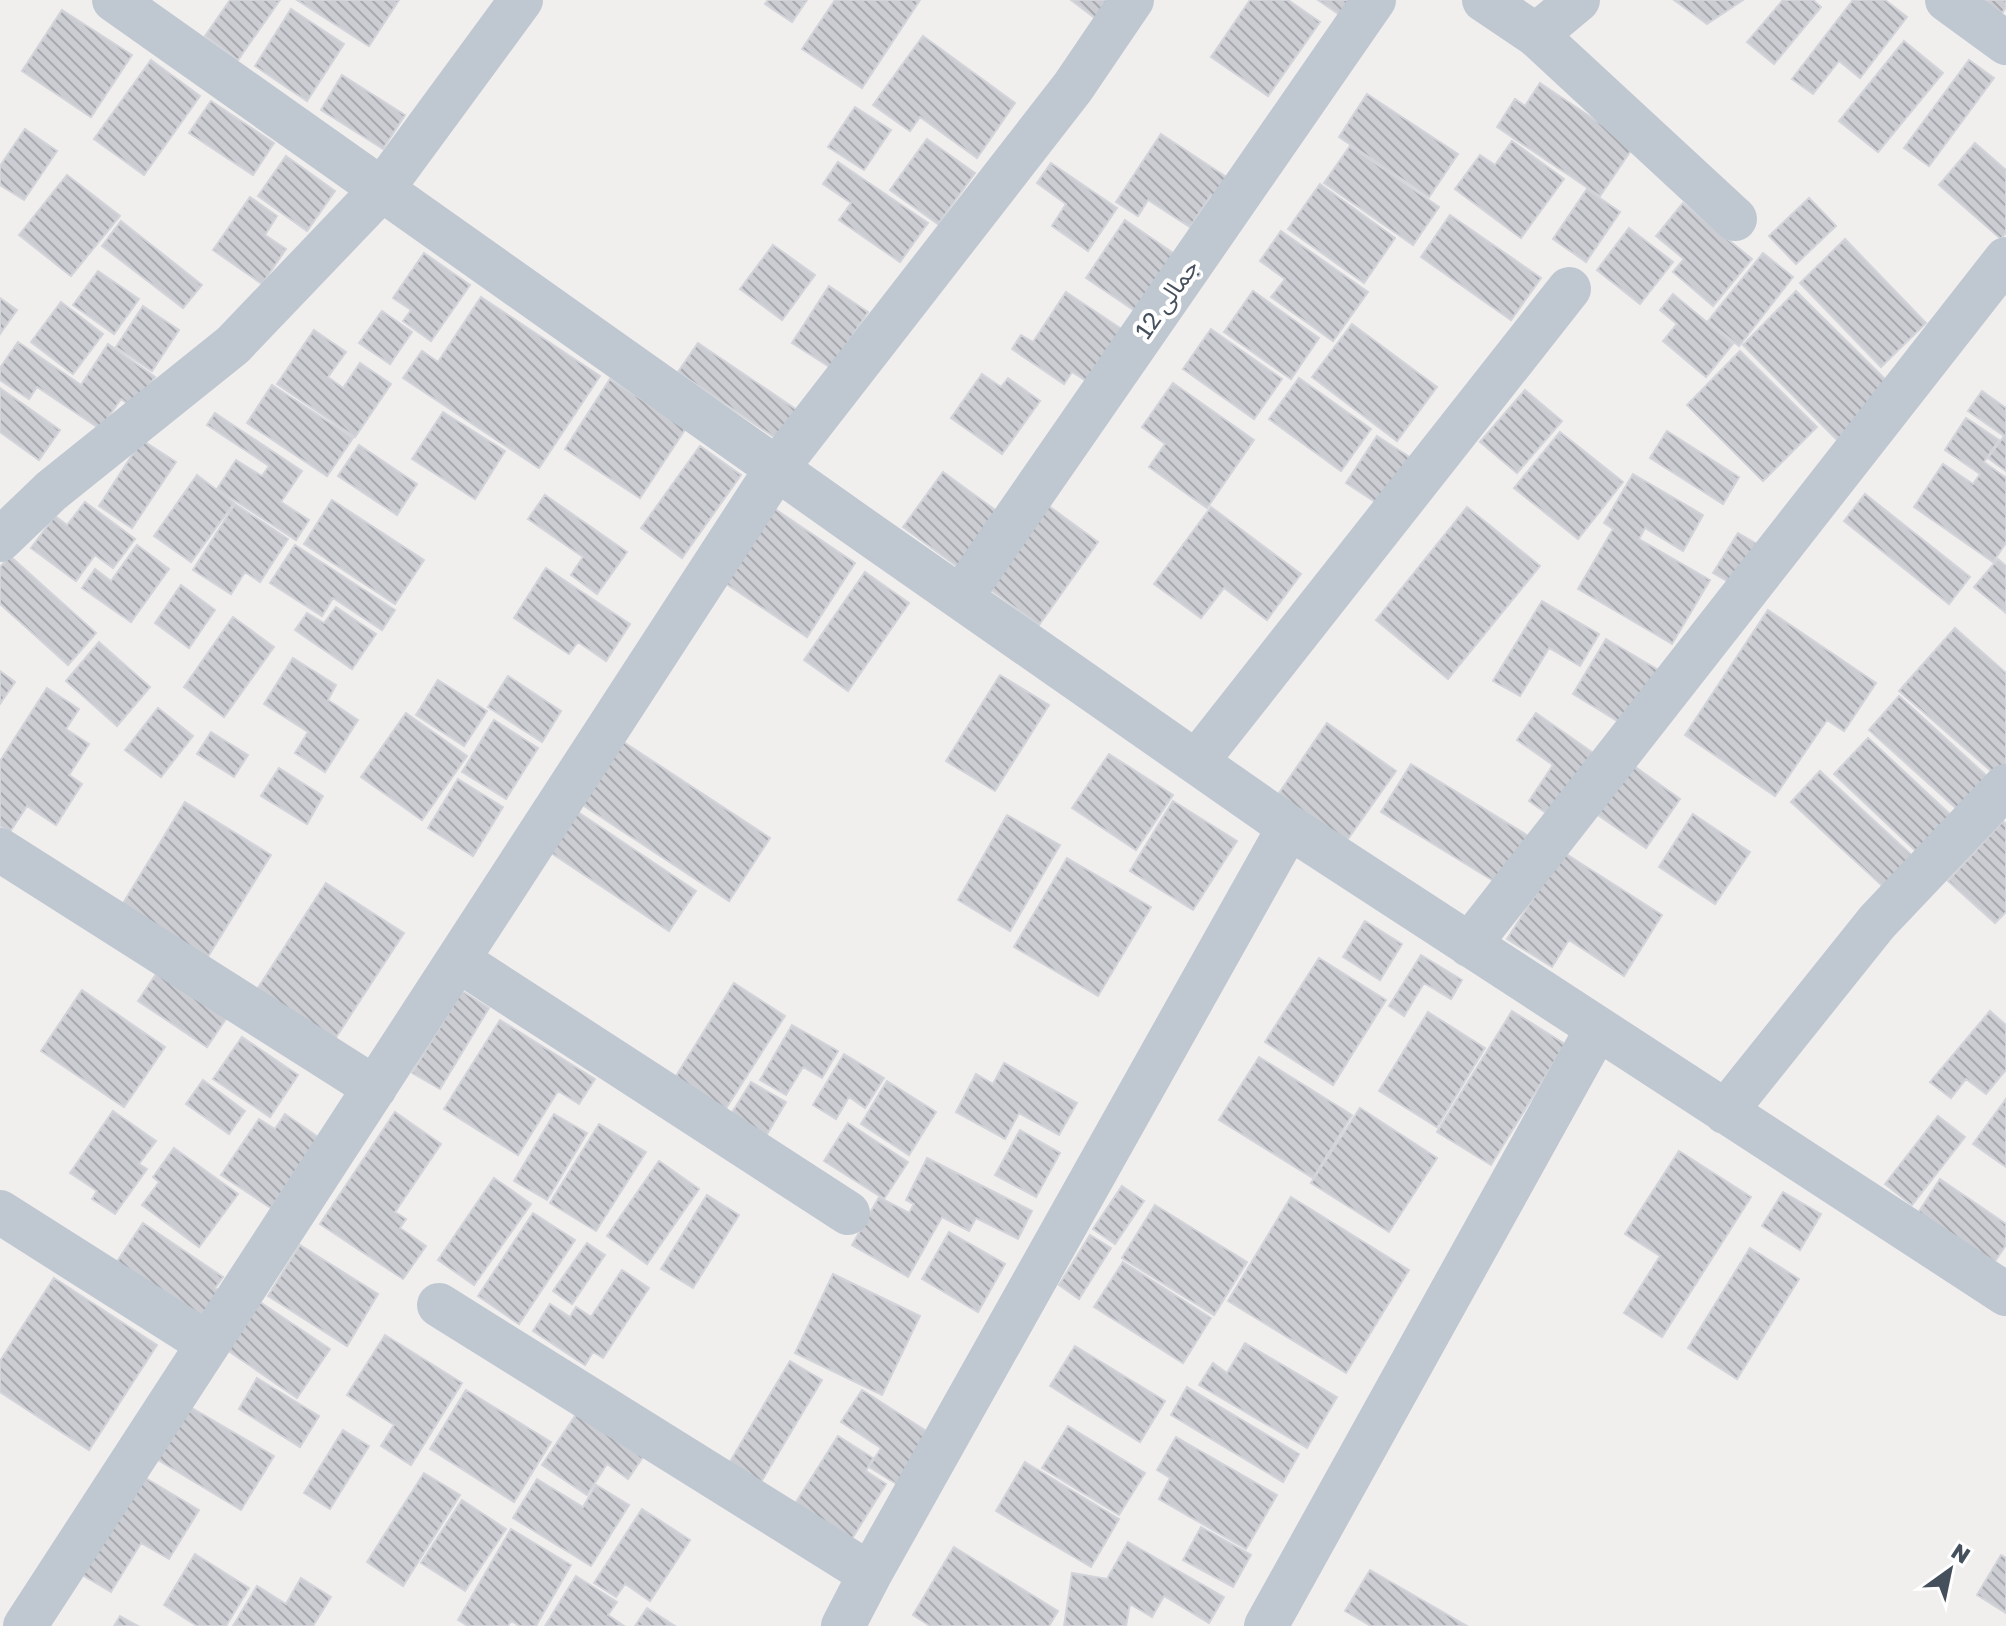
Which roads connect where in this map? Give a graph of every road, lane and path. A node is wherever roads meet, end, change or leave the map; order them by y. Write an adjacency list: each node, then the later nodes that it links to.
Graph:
1 (114, 0): 10 (street)
2 (521, 0): 10 (street)
3 (1132, 0): 14 (street)
4 (1374, 0): 16 (street, جمالی 12)
5 (1484, 0): 8 (street)
6 (1578, 0): 8 (street)
7 (1947, 0): 9 (street)
8 (1536, 35): 11 (street)
9 (2006, 43)
10 (383, 188): 14 (street); 15 (street)
11 (1735, 219)
12 (2006, 259): 21 (street)
13 (1569, 289): 17 (street)
14 (777, 468): 16 (street); 22 (street)
15 (0, 540)
16 (961, 597): 17 (street)
17 (1197, 761): 19 (street)
18 (2006, 786): 25 (street)
19 (1289, 827): 21 (street); 31 (street)
20 (0, 850): 24 (street)
21 (1469, 945): 23 (street)
22 (458, 960): 24 (street); 27 (street)
23 (1597, 1029): 25 (street); 34 (street)
24 (375, 1088): 30 (street)
25 (1725, 1112): 28 (street)
26 (0, 1212): 30 (street)
27 (848, 1213)
28 (2006, 1294)
29 (439, 1305): 31 (street)
30 (208, 1344): 32 (street)
31 (870, 1574): 33 (street)
32 (25, 1626)
33 (843, 1626)
34 (1266, 1626)

